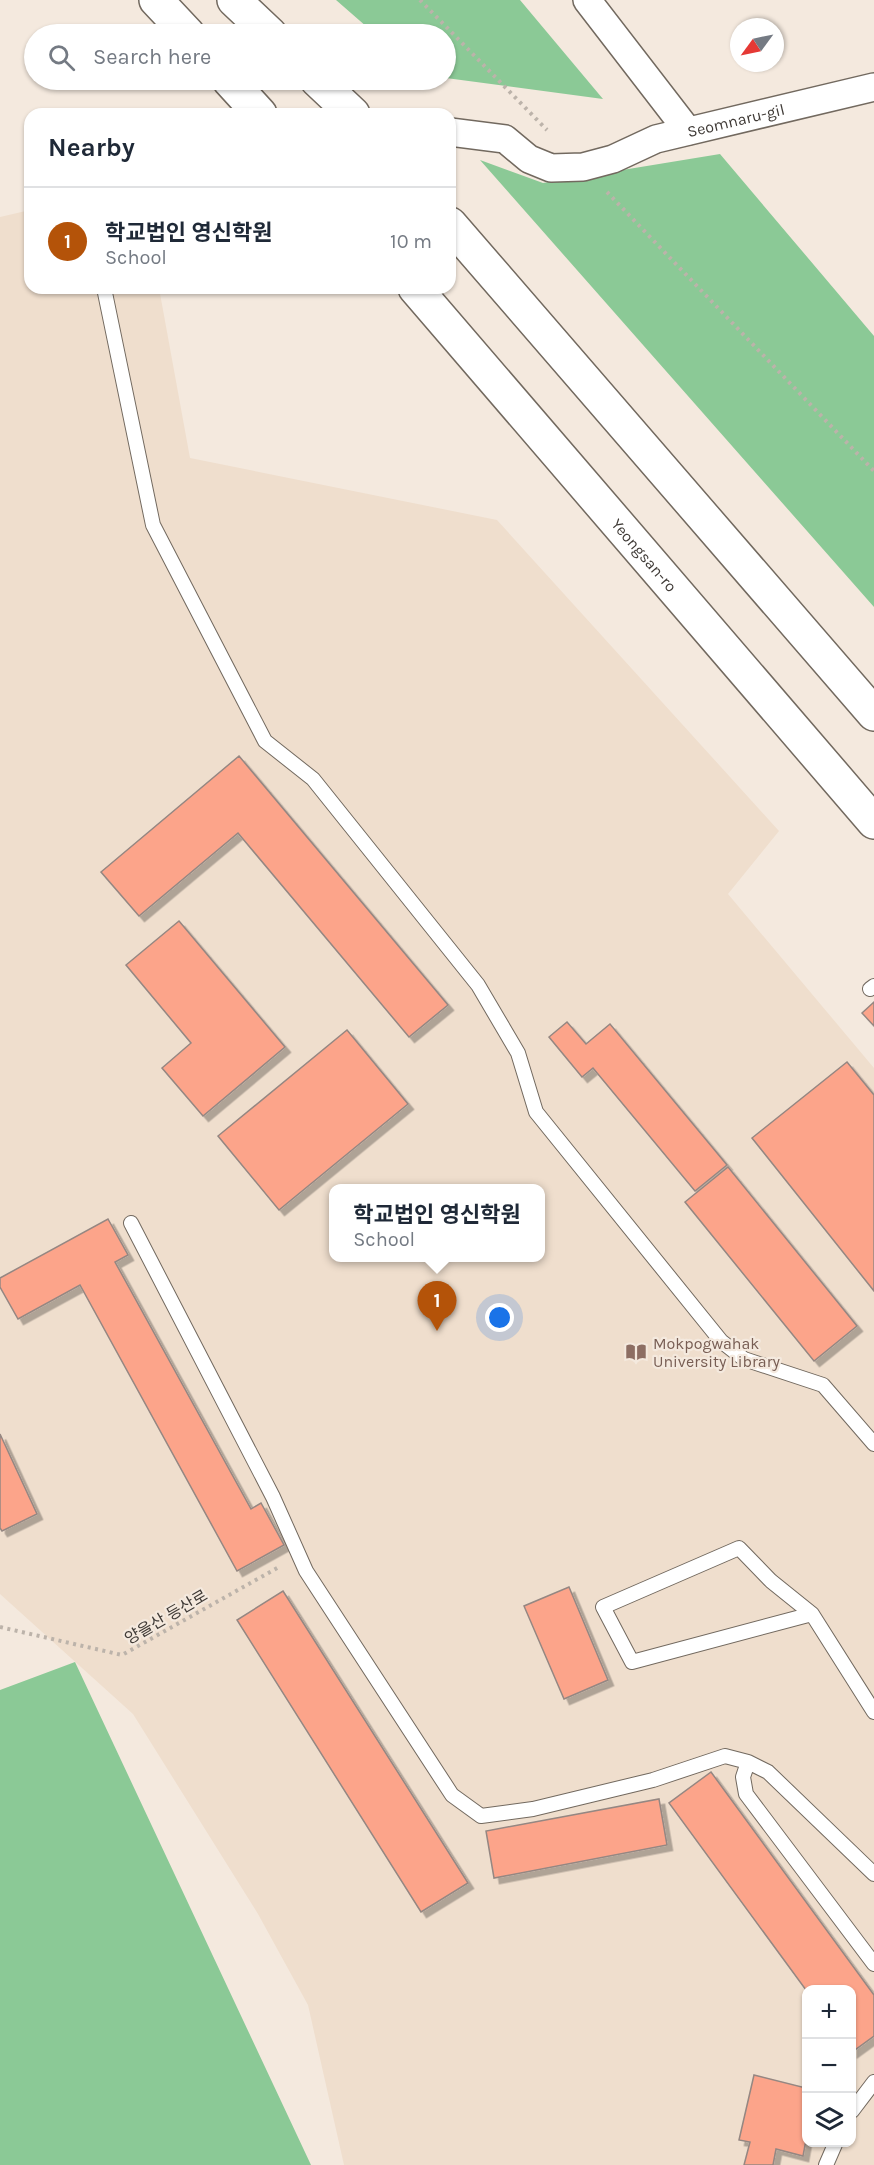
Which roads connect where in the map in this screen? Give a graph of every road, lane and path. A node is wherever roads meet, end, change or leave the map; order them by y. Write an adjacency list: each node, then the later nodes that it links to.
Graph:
1 (156, 0): 5 (street)
2 (234, 0): 6 (street)
3 (420, 0): 7 (path)
4 (587, 0): 14 (street, Seomnaru-gil)
5 (179, 24)
6 (259, 24)
7 (443, 24)
8 (456, 37): 16 (path)
9 (874, 87): 14 (street, Seomnaru-gil)
10 (238, 90): 12 (street)
11 (328, 90): 13 (street)
12 (255, 108)
13 (347, 108)
14 (688, 131): 16 (street)
15 (456, 133): 16 (street)
16 (583, 167): 20 (path)
17 (456, 231): 21 (street)
18 (105, 294): 24 (lane)
19 (420, 294): 22 (street, Yeongsan-ro)
20 (874, 471)
21 (874, 714)
22 (874, 822)
23 (131, 1223): 25 (lane)
24 (874, 1444)
25 (299, 1556): 27 (path, 양을산 등산로); 29 (lane)
26 (812, 1614): 26 (lane); 28 (lane)
27 (0, 1627)
28 (874, 1712)
29 (748, 1762): 30 (lane); 31 (lane)
30 (874, 1874)
31 (874, 1964)
32 (874, 2082): 33 (lane)
33 (856, 2106)
34 (834, 2147): 35 (lane)
35 (826, 2165)

